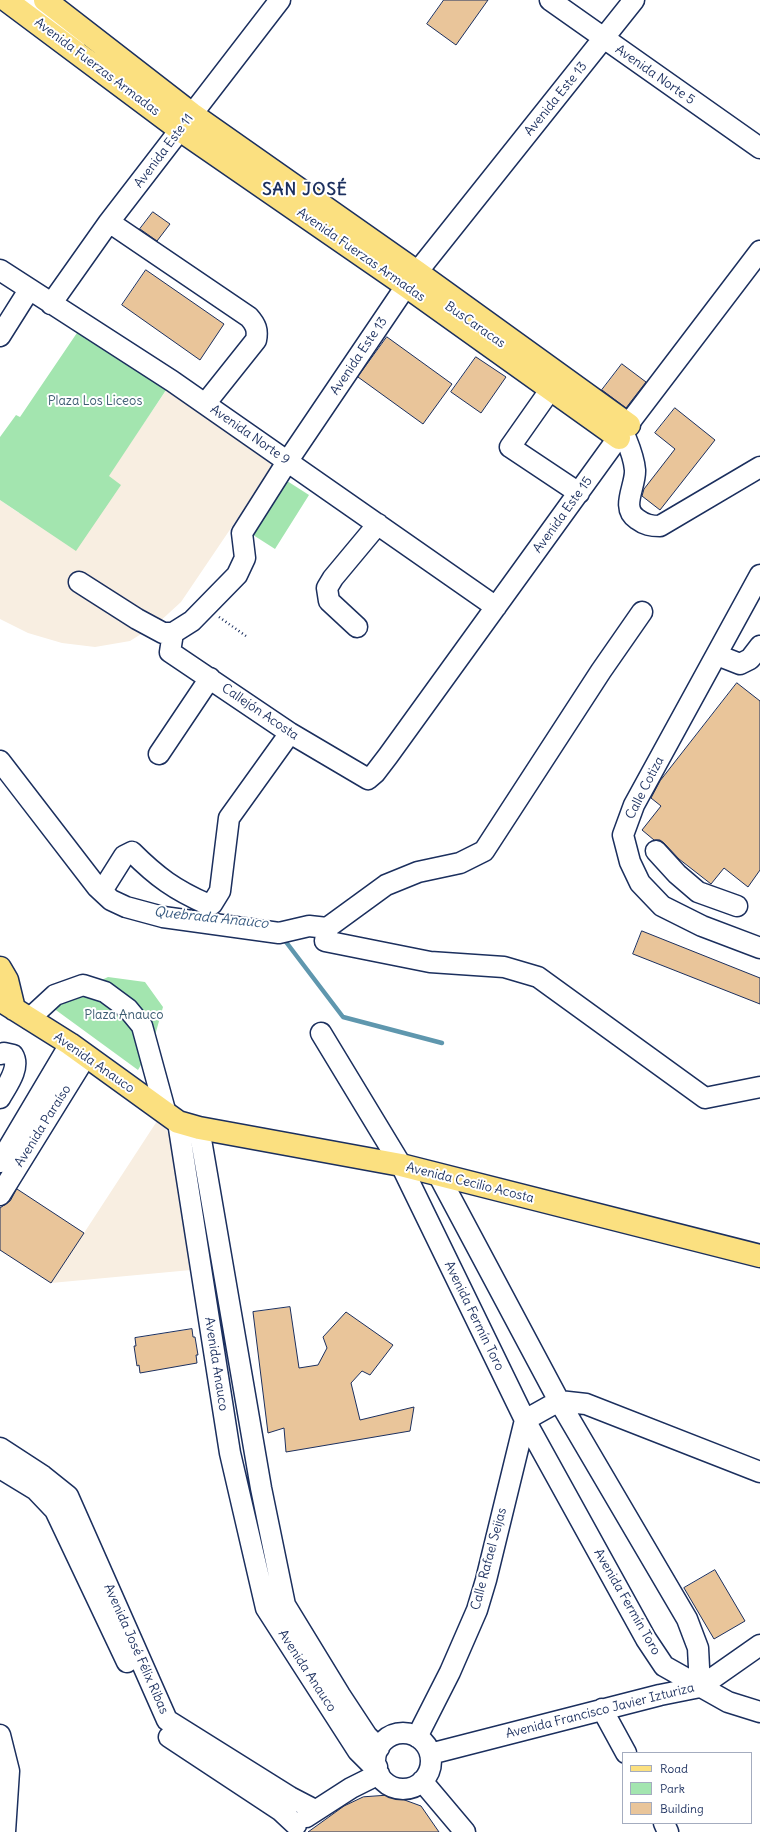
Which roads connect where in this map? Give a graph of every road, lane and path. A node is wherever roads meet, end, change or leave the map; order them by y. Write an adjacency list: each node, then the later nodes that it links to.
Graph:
1 (45, 0): 7 (main road, Avenida Fuerzas Armadas)
2 (280, 0): 7 (street, Avenida Este 11)
3 (550, 0): 6 (street, Avenida Norte 5)
4 (634, 0): 6 (street, Avenida Este 13)
5 (11, 1): 7 (main road, Avenida Fuerzas Armadas)
6 (604, 39): 8 (street, Avenida Norte 5); 12 (street, Avenida Este 13)
7 (186, 122): 9 (street, Avenida Este 11); 12 (main road, Avenida Fuerzas Armadas)
8 (760, 148)
9 (110, 222): 14 (street, Avenida Este 11); 17 (street)
10 (760, 251): 18 (street, Avenida Este 15)
11 (0, 270): 13 (street, Avenida Norte 9)
12 (412, 280): 16 (main road, Avenida Fuerzas Armadas); 18 (main road, Avenida Fuerzas Armadas); 19 (street, Avenida Este 13)
13 (30, 290): 14 (street, Avenida Norte 9); 15 (street)
14 (52, 304): 17 (street, Avenida Norte 9)
15 (0, 336)
16 (553, 386): 18 (main road, Avenida Fuerzas Armadas); 21 (street)
17 (205, 404): 19 (street, Avenida Norte 9)
18 (624, 431): 20 (street); 21 (street, Avenida Este 15)
19 (287, 462): 22 (street, Avenida Norte 9); 26 (street, Avenida Este 13)
20 (760, 467)
21 (579, 493): 25 (street, Avenida Este 15)
22 (378, 524): 25 (street, Avenida Norte 9); 28 (street)
23 (760, 575): 32 (street, Calle Cotiza)
24 (79, 582): 29 (street)
25 (496, 607): 37 (street, Avenida Este 15)
26 (205, 608): 29 (street, Avenida Este 13); 30 (path)
27 (642, 612): 43 (street)
28 (357, 627)
29 (173, 633): 33 (street, Callejón Acosta)
30 (246, 636)
31 (760, 646): 32 (street)
32 (717, 655): 42 (street, Calle Cotiza)
33 (210, 678): 34 (street, Callejón Acosta); 35 (street)
34 (290, 732): 37 (street, Callejón Acosta); 39 (street)
35 (159, 754)
36 (0, 761): 39 (street)
37 (368, 779)
38 (656, 851): 40 (street)
39 (102, 891): 43 (street)
40 (698, 892): 41 (street); 42 (street)
41 (737, 906)
42 (685, 918): 44 (street, Calle Cotiza)
43 (327, 928): 50 (street)
44 (760, 948)
45 (0, 968): 46 (main road)
46 (9, 1011): 48 (main road, Avenida Anauco); 52 (street)
47 (321, 1033): 55 (street, Avenida Fermín Toro)
48 (78, 1050): 52 (main road, Avenida Anauco); 54 (street, Avenida Paraíso); 57 (street, Avenida Paraíso)
49 (0, 1054): 51 (street)
50 (760, 1087)
51 (0, 1098)
52 (172, 1118): 53 (main road, Avenida Cecilio Acosta); 63 (street, Avenida Anauco)
53 (199, 1128): 55 (main road, Avenida Cecilio Acosta); 62 (street, Avenida Anauco)
54 (2, 1156)
55 (400, 1165): 56 (main road, Avenida Cecilio Acosta); 60 (street, Avenida Fermín Toro)
56 (439, 1176): 58 (main road, Avenida Cecilio Acosta); 59 (street)
57 (0, 1195)
58 (760, 1256)
59 (559, 1402): 60 (street); 65 (street); 67 (street)
60 (525, 1420): 67 (street, Avenida Fermín Toro); 71 (street, Calle Rafael Seijas)
61 (0, 1448): 76 (street, Avenida José Félix Ribas)
62 (254, 1449): 63 (street); 74 (street, Avenida Anauco)
63 (230, 1453): 74 (street, Avenida Anauco)
64 (0, 1468): 77 (street, Avenida José Félix Ribas)
65 (760, 1472)
66 (760, 1645): 67 (street, Avenida Francisco Javier Izturiza)
67 (700, 1687): 68 (street, Avenida Francisco Javier Izturiza); 69 (street, Avenida Fermín Toro)
68 (602, 1709): 72 (street); 73 (street, Avenida Francisco Javier Izturiza)
69 (760, 1712)
70 (0, 1735): 78 (street)
71 (418, 1737): 73 (street); 74 (street)
72 (625, 1752)
73 (430, 1754): 75 (street)
74 (378, 1763): 75 (street); 76 (street)
75 (422, 1781): 79 (street)
76 (315, 1810): 77 (street)
77 (291, 1828)
78 (5, 1832)
79 (465, 1832)

